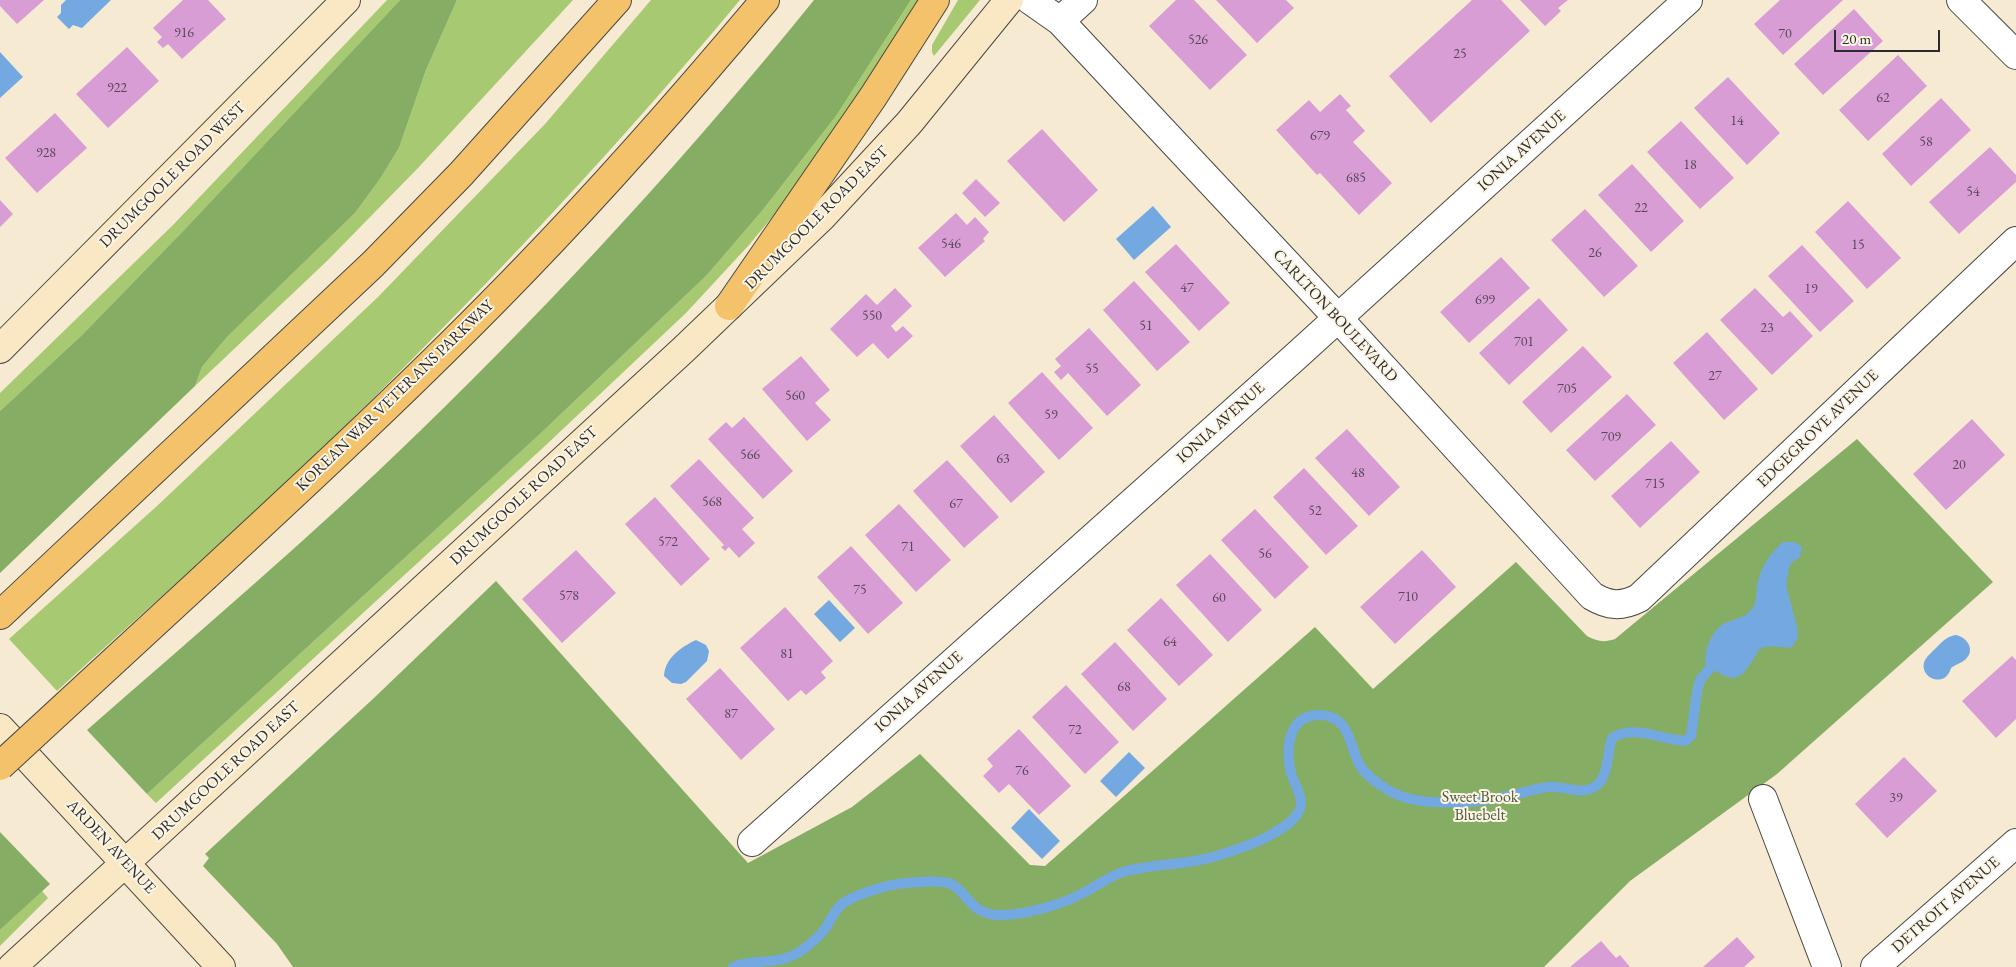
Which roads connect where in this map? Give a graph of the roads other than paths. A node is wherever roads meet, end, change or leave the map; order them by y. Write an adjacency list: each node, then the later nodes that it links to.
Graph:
1 (346, 0): 15 (main road, DRUMGOOLE ROAD WEST)
2 (617, 0): 17 (highway)
3 (765, 0): 19 (highway, KOREAN WAR VETERANS PARKWAY, bridge)
4 (935, 0): 13 (highway)
5 (1009, 0): 13 (main road, DRUMGOOLE ROAD EAST)
6 (1030, 0): 10 (street)
7 (1083, 0): 10 (street)
8 (1688, 0): 14 (street, IONIA AVENUE)
9 (1961, 0): 11 (street)
10 (1060, 21): 14 (street, CARLTON BOULEVARD)
11 (2016, 55)
12 (2016, 241): 16 (street, EDGEGROVE AVENUE)
13 (730, 306): 23 (main road, DRUMGOOLE ROAD EAST)
14 (1338, 318): 16 (street, CARLTON BOULEVARD); 21 (street, IONIA AVENUE)
15 (0, 349)
16 (1614, 605)
17 (0, 615)
18 (0, 728): 23 (main road, ARDEN AVENUE)
19 (0, 766)
20 (1763, 799): 26 (street)
21 (752, 842)
22 (2016, 844): 27 (street, DETROIT AVENUE)
23 (126, 863): 24 (main road, DRUMGOOLE ROAD EAST); 25 (main road, ARDEN AVENUE)
24 (12, 967)
25 (221, 967)
26 (1827, 967)
27 (1875, 967)

